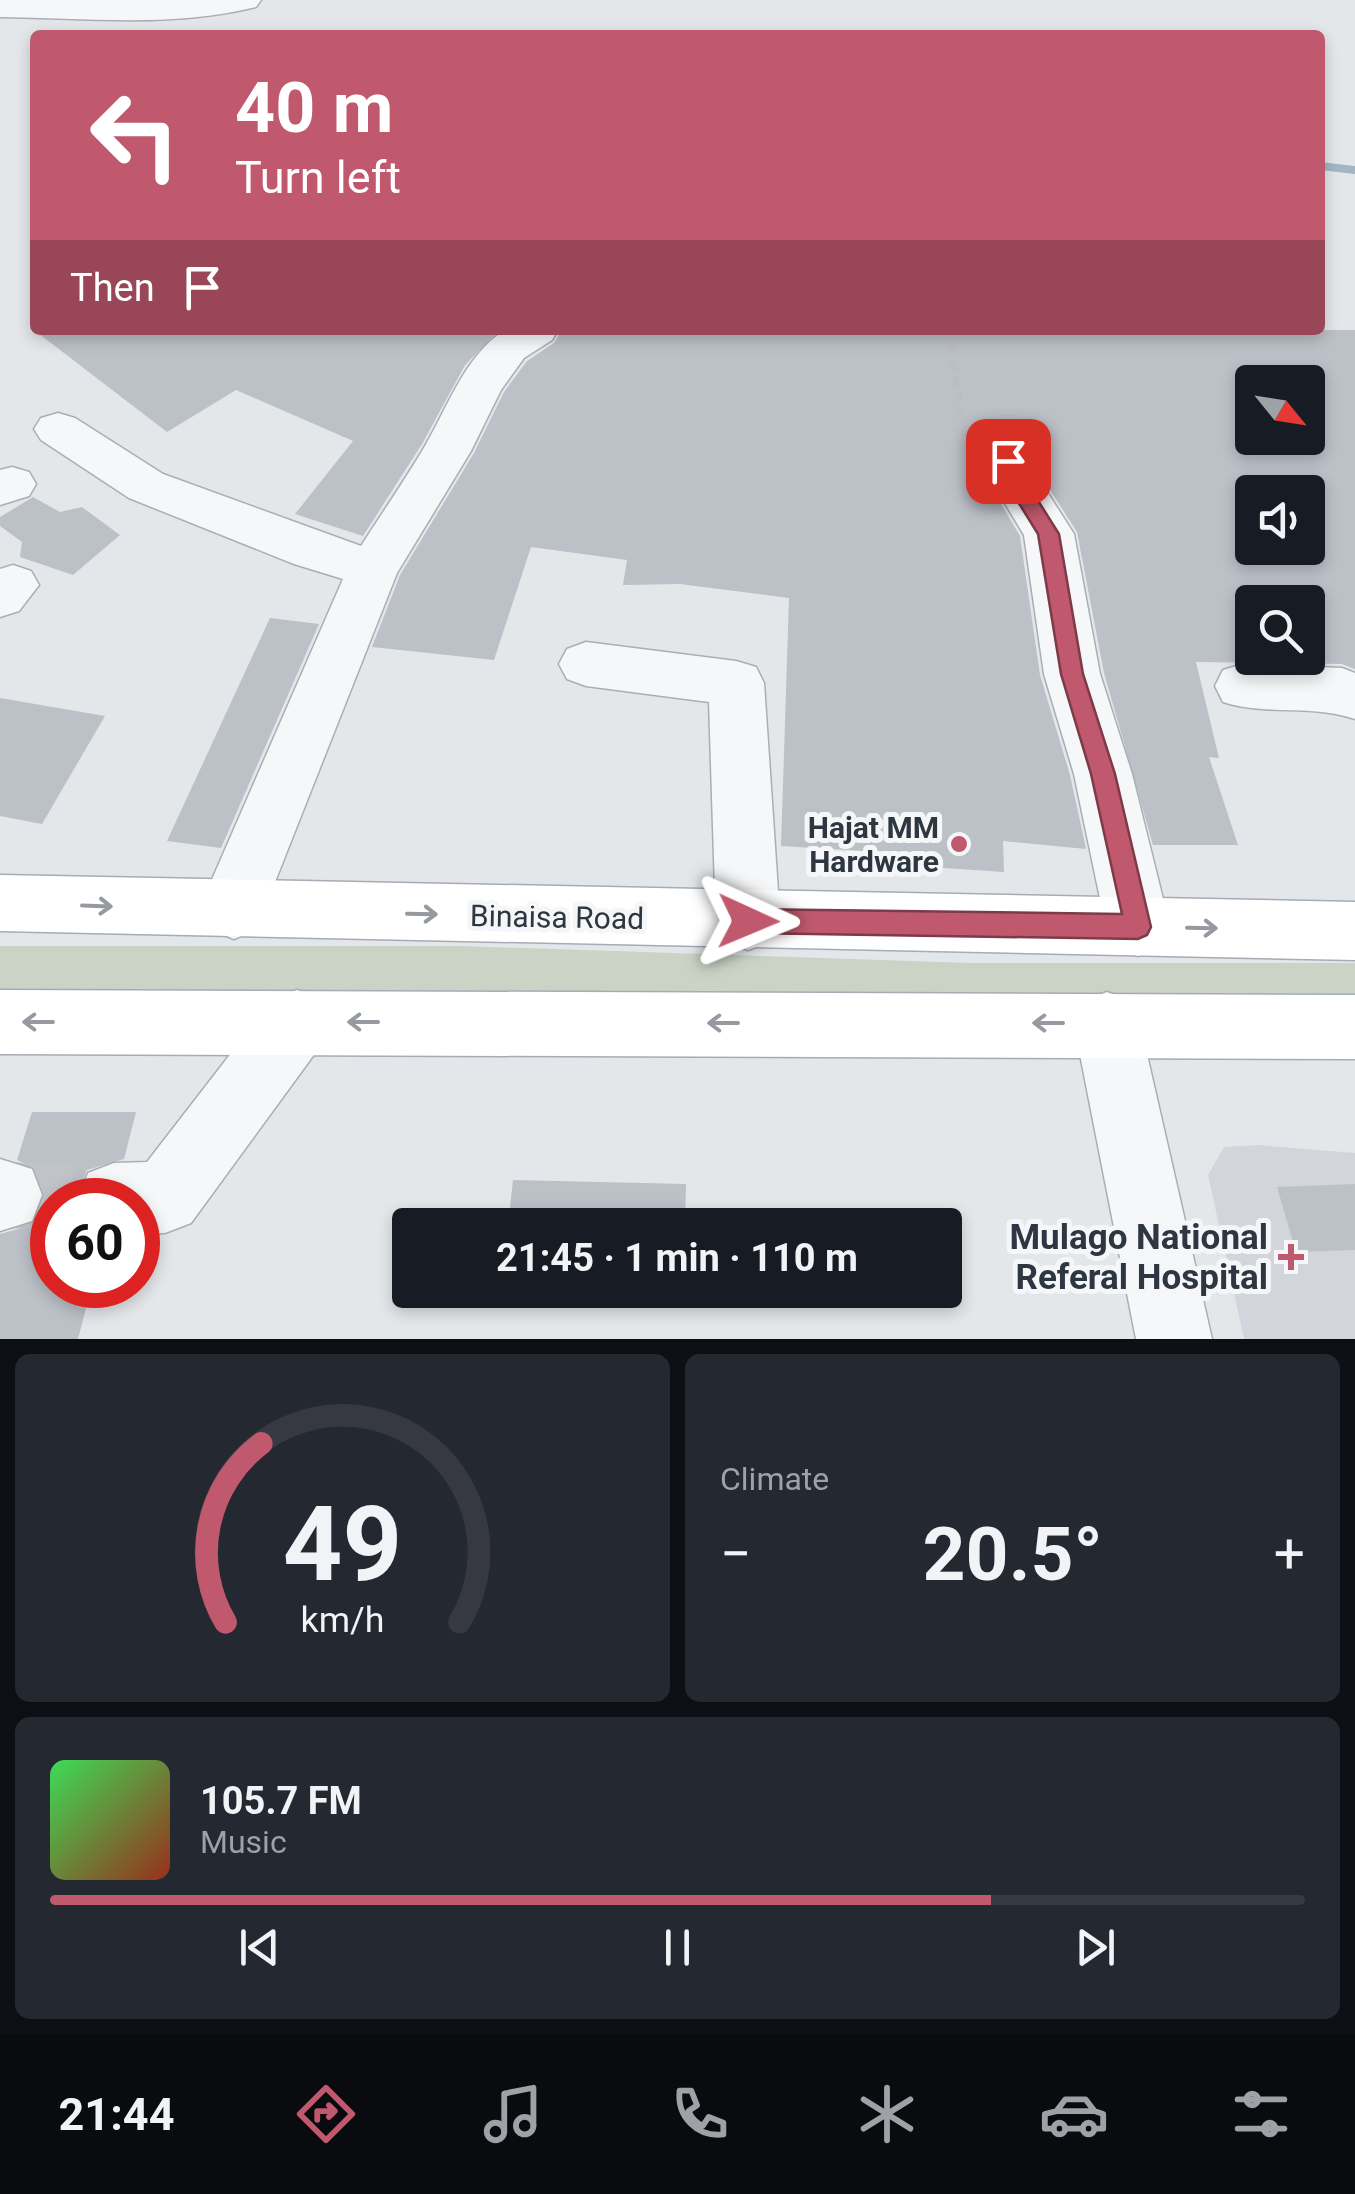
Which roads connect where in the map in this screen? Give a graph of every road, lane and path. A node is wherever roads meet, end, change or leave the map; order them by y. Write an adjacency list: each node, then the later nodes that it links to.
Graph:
1 (244, 0): 2 (street)
2 (0, 6)
3 (528, 335): 7 (street)
4 (950, 335): 6 (path)
5 (58, 428): 7 (street)
6 (1001, 442): 14 (street)
7 (373, 569): 12 (street)
8 (586, 664): 13 (street)
9 (1243, 686): 10 (street)
10 (1355, 696)
11 (0, 904): 12 (main road, Binaisa Road, one-way to 12)
12 (234, 910): 13 (main road, Binaisa Road, one-way to 13)
13 (748, 921): 14 (main road, Binaisa Road)
14 (1138, 927): 15 (main road, Binaisa Road, one-way to 15)
15 (1355, 931)
16 (0, 1022): 17 (main road, one-way to 16)
17 (297, 1022): 18 (main road, one-way to 17); 20 (street)
18 (1107, 1024): 19 (main road); 21 (street)
19 (1355, 1027)
20 (160, 1197)
21 (1174, 1339)

